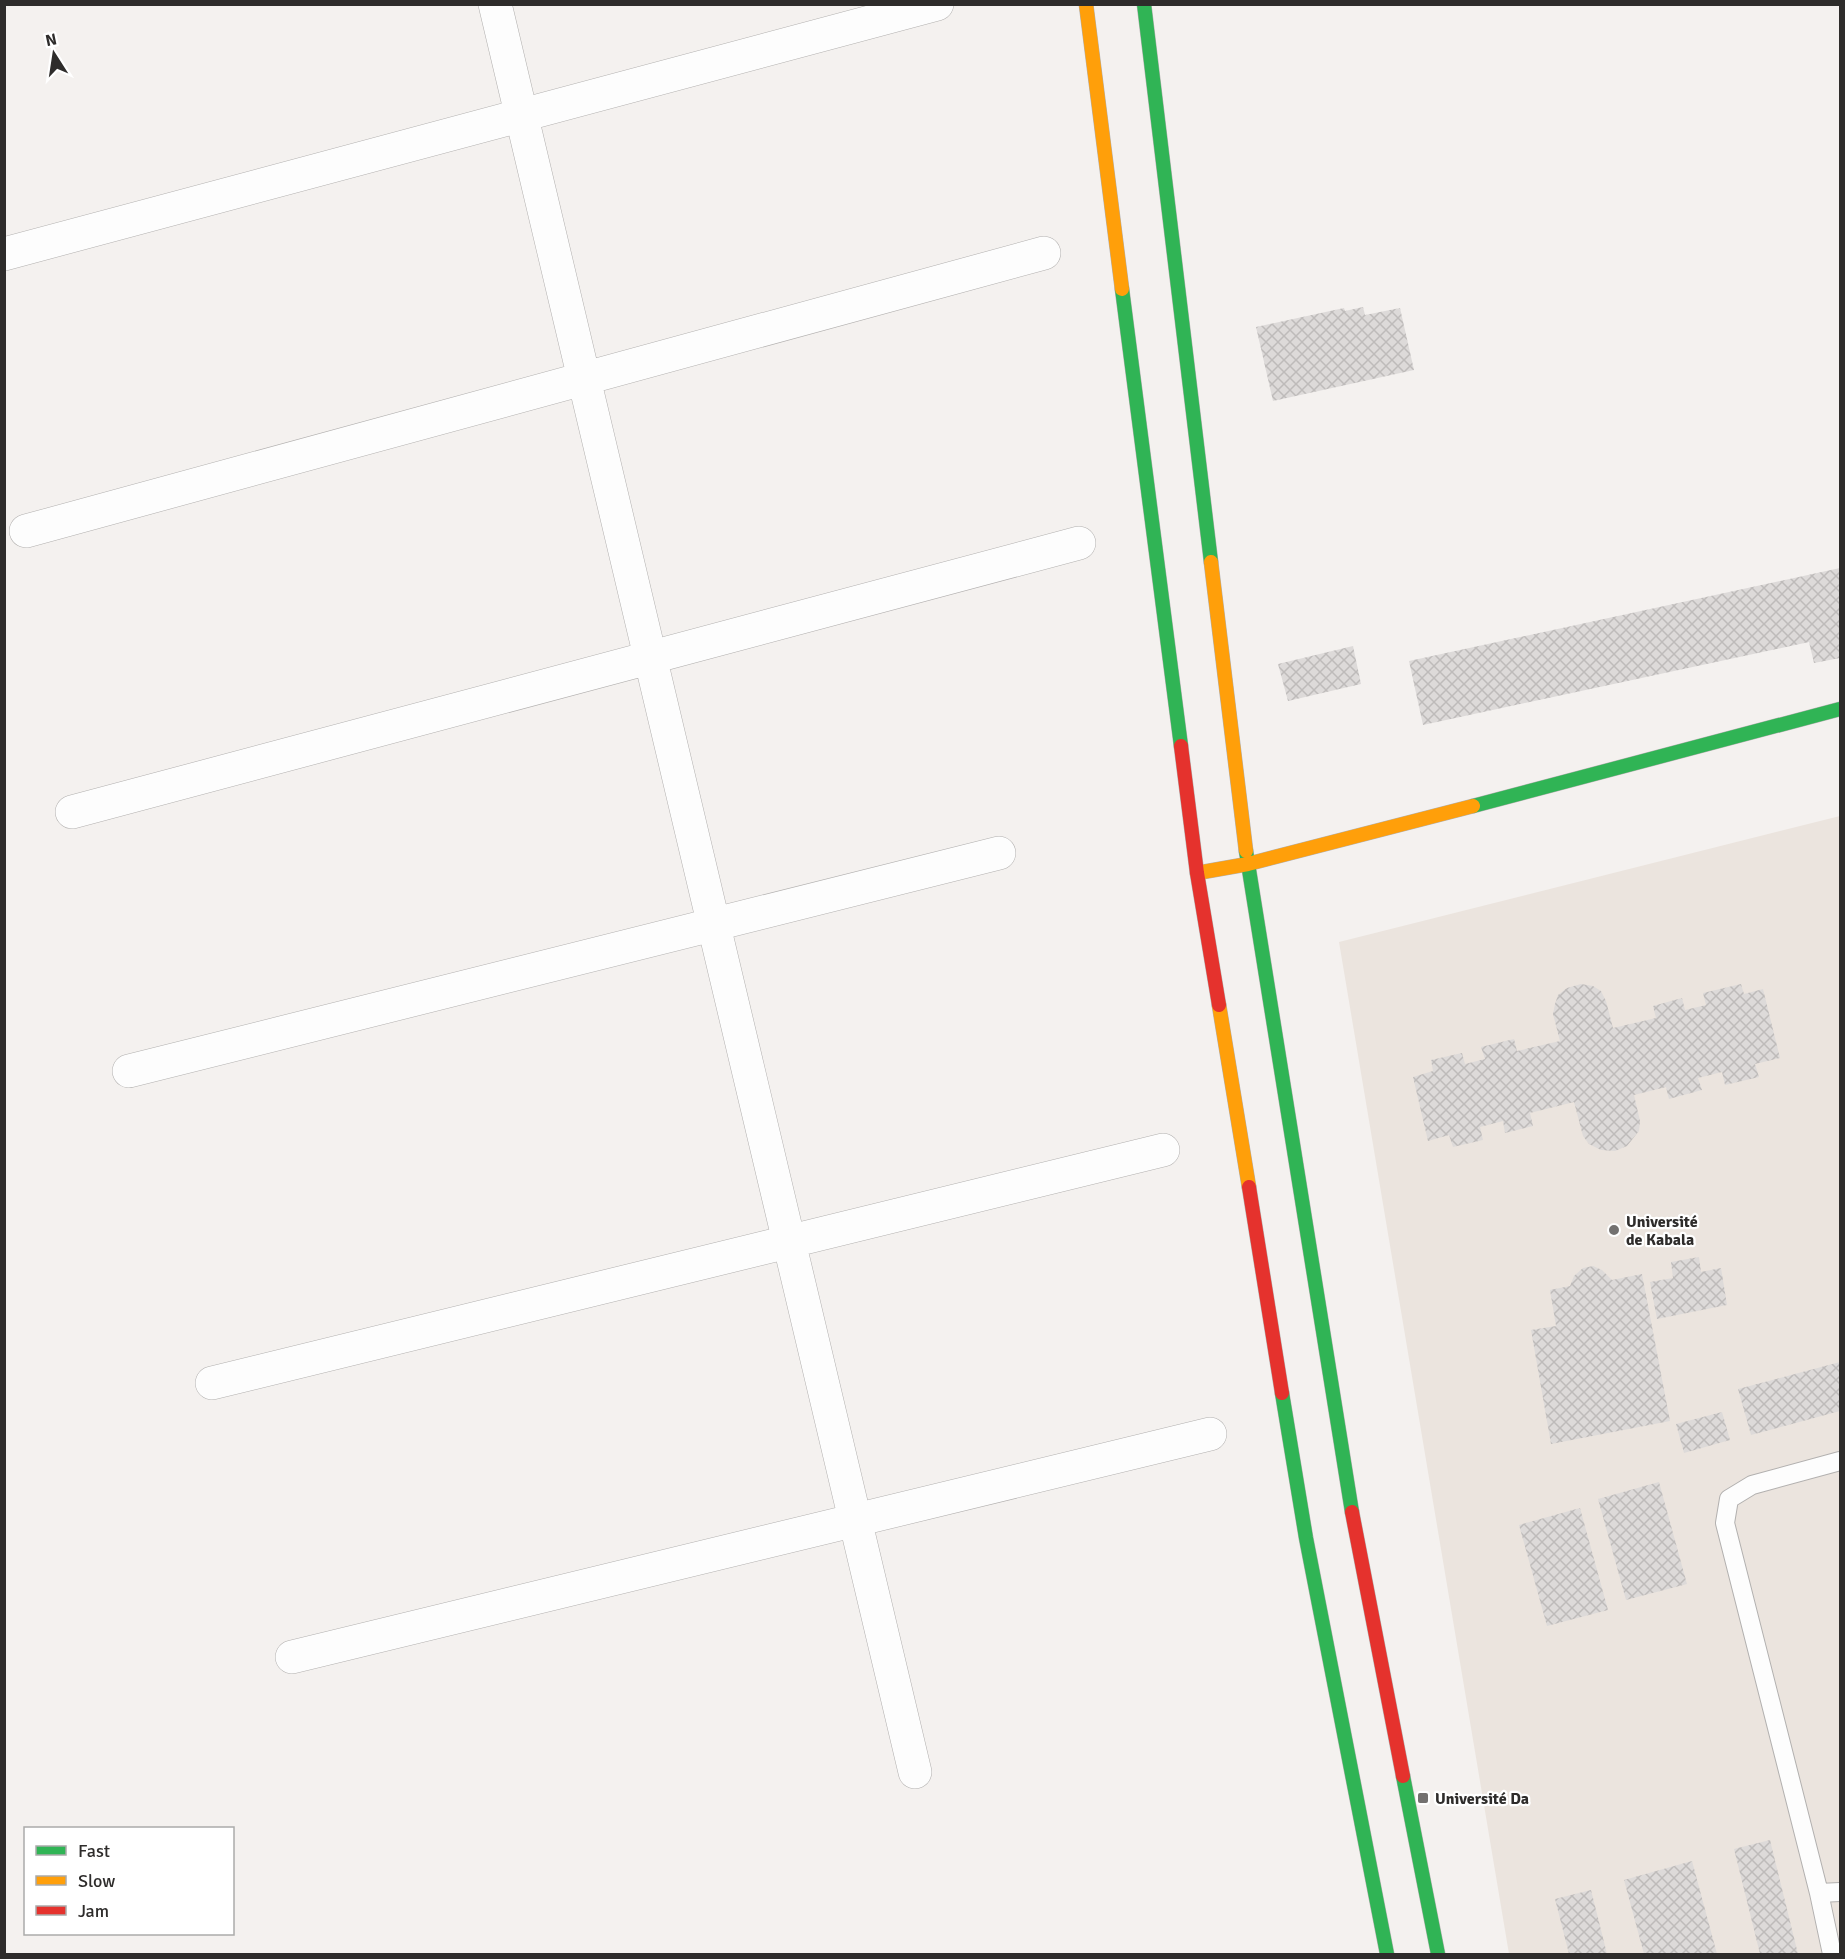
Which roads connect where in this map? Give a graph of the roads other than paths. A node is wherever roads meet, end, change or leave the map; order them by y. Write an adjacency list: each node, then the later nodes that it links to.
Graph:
1 (495, 4): 5 (street)
2 (938, 4): 5 (street)
3 (1086, 4): 16 (main road)
4 (1144, 4): 15 (main road)
5 (522, 116): 7 (street); 8 (street)
6 (1044, 253): 8 (street)
7 (4, 254)
8 (584, 379): 9 (street); 11 (street)
9 (26, 531)
10 (1079, 543): 11 (street)
11 (650, 658): 13 (street); 17 (street)
12 (1840, 709): 15 (main road)
13 (72, 812)
14 (999, 853): 17 (street)
15 (1248, 864): 16 (main road); 30 (main road)
16 (1197, 873): 29 (main road)
17 (714, 924): 18 (street); 20 (street)
18 (129, 1071)
19 (1163, 1150): 20 (street)
20 (789, 1241): 21 (street); 24 (street)
21 (212, 1383)
22 (1210, 1434): 24 (street)
23 (1840, 1461): 28 (lane)
24 (855, 1521): 25 (street); 26 (street)
25 (291, 1657)
26 (915, 1772)
27 (1840, 1892): 28 (lane)
28 (1819, 1893): 31 (lane)
29 (1387, 1954)
30 (1438, 1954)
31 (1832, 1954)

